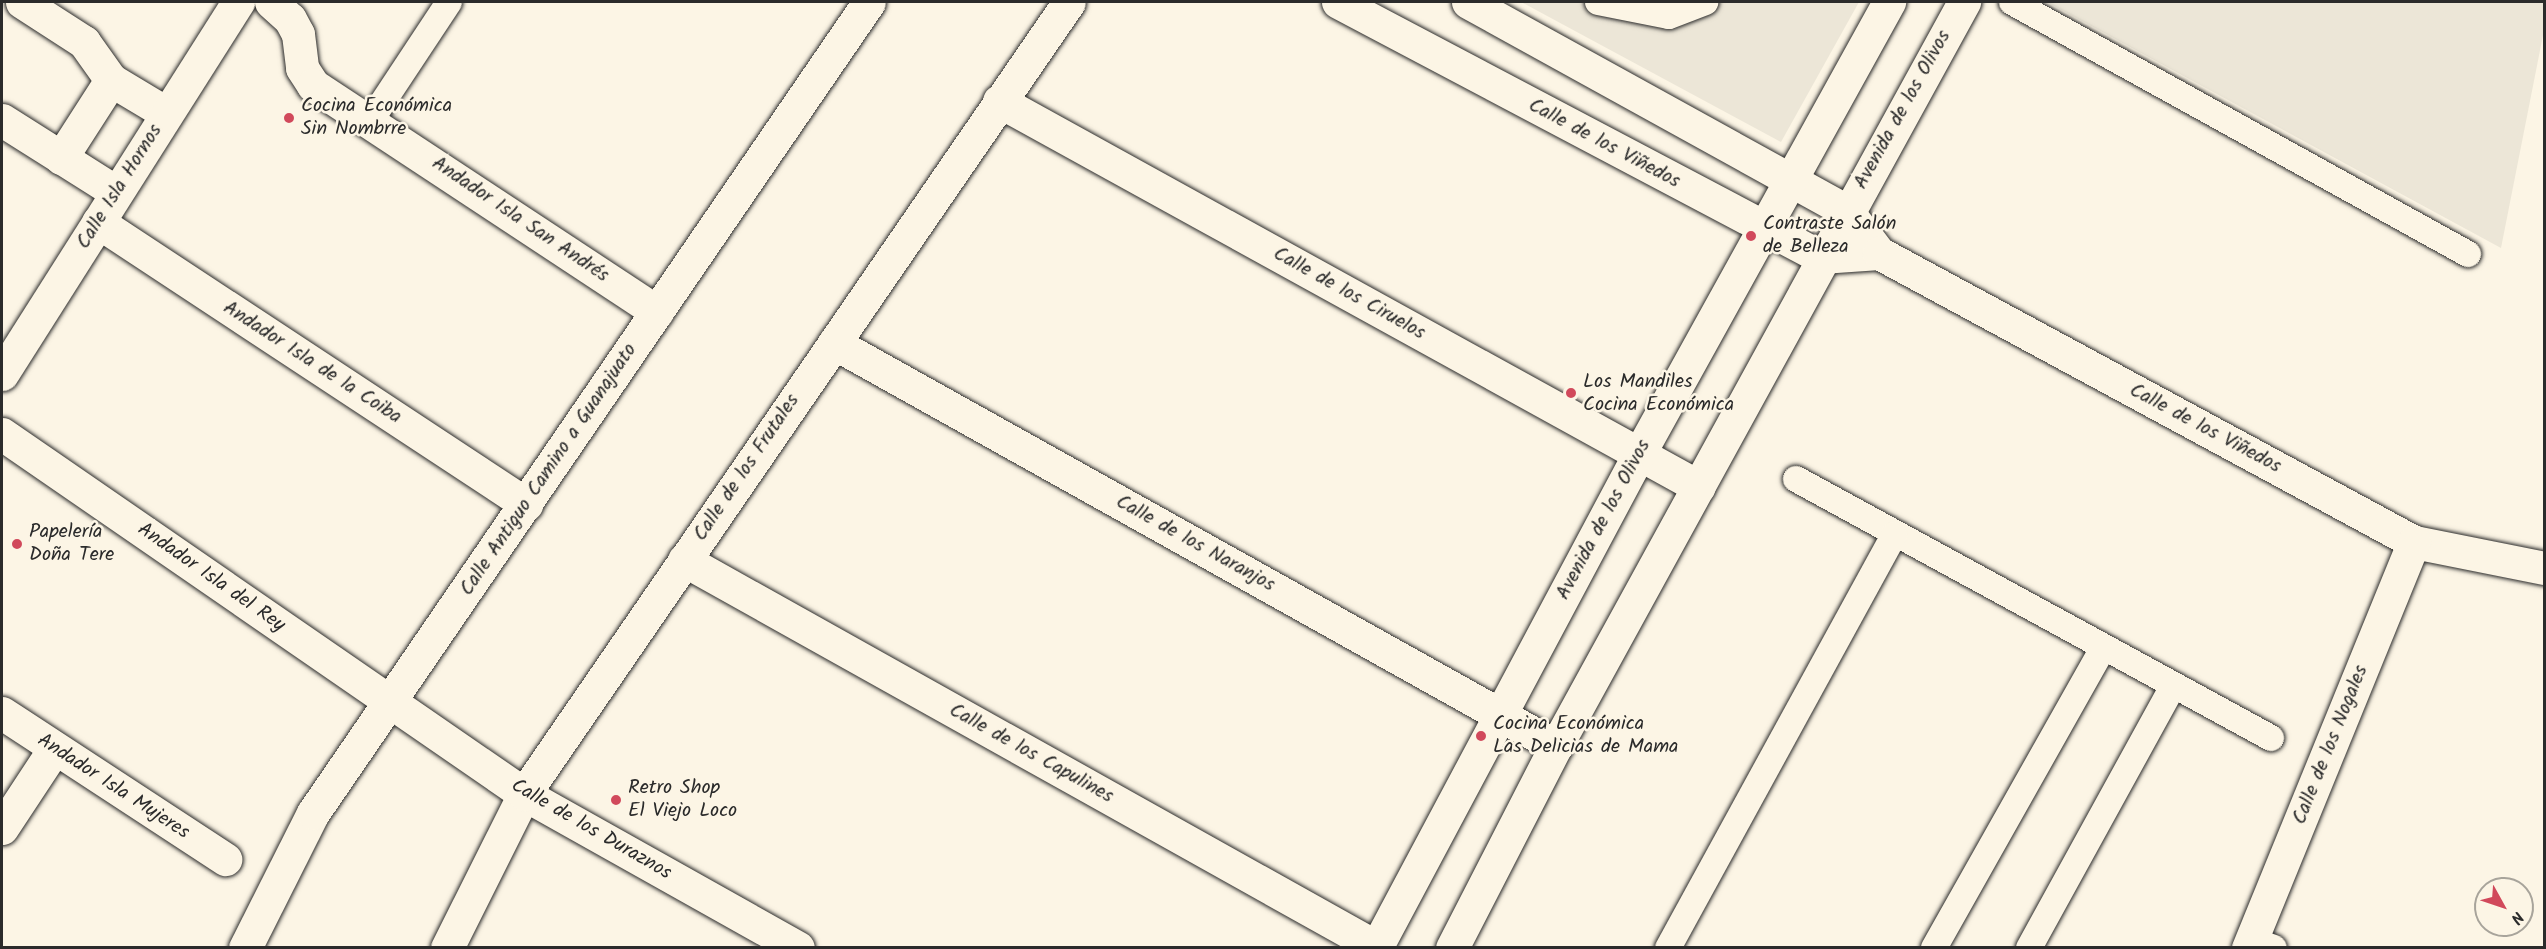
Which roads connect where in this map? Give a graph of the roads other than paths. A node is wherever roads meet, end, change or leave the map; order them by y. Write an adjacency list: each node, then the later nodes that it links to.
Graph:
1 (22, 2): 14 (street)
2 (238, 2): 16 (street, Calle Isla Hornos)
3 (271, 2): 18 (street, Andador Isla San Andrés)
4 (449, 2): 18 (lane)
5 (869, 2): 28 (street, Calle Antiguo Camino a Guanajuato)
6 (1069, 2): 15 (street, Calle de los Frutales)
7 (1338, 2): 24 (street, Calle de los Viñedos)
8 (1468, 2): 20 (street, Calle de los Viñedos)
9 (1600, 2): 10 (lane)
10 (1706, 2)
11 (1889, 2): 20 (street, Avenida de los Olivos)
12 (1964, 2): 22 (street, Avenida de los Olivos)
13 (2012, 2): 26 (lane)
14 (111, 80): 16 (street); 19 (street)
15 (999, 101): 29 (street, Calle de los Frutales); 32 (street, Calle de los Ciruelos)
16 (166, 113): 21 (street, Calle Isla Hornos)
17 (2, 120): 19 (street)
18 (371, 120): 28 (street, Andador Isla San Andrés)
19 (61, 158): 21 (street)
20 (1789, 180): 22 (street, Calle de los Viñedos); 24 (street, Avenida de los Olivos)
21 (116, 192): 23 (street, Calle Isla Hornos)
22 (1847, 211): 25 (street, Calle de los Viñedos); 27 (street, Avenida de los Olivos)
23 (98, 222): 30 (street, Calle Isla Hornos); 35 (street, Andador Isla de la Coiba)
24 (1762, 229): 27 (street, Calle de los Viñedos); 32 (street, Avenida de los Olivos)
25 (1879, 253): 27 (street, Calle de los Viñedos); 37 (street, Calle de los Viñedos)
26 (2468, 254)
27 (1821, 257): 34 (street, Avenida de los Olivos)
28 (657, 312): 35 (street, Calle Antiguo Camino a Guanajuato)
29 (834, 343): 38 (street, Calle de los Frutales); 44 (street, Calle de los Naranjos)
30 (4, 364)
31 (2, 434): 42 (street, Andador Isla del Rey)
32 (1639, 454): 34 (street, Calle de los Ciruelos); 44 (street, Avenida de los Olivos)
33 (1796, 478): 36 (lane)
34 (1698, 487): 46 (street, Avenida de los Olivos)
35 (526, 504): 42 (street, Calle Antiguo Camino a Guanajuato)
36 (1894, 535): 40 (lane); 57 (lane)
37 (2414, 542): 39 (street, Calle de los Viñedos); 51 (street, Calle de los Nogales)
38 (684, 560): 48 (street, Calle de los Frutales); 52 (street, Calle de los Capulines)
39 (2544, 568)
40 (2103, 648): 41 (lane); 58 (lane)
41 (2173, 686): 45 (lane); 59 (lane)
42 (390, 703): 48 (street, Calle de los Duraznos); 53 (street, Calle Antiguo Camino a Guanajuato)
43 (2, 713): 47 (street, Andador Isla Mujeres)
44 (1499, 714): 46 (street, Calle de los Naranjos); 52 (street, Avenida de los Olivos)
45 (2271, 738)
46 (1556, 746): 56 (street, Avenida de los Olivos)
47 (54, 748): 49 (street); 50 (street, Andador Isla Mujeres)
48 (524, 794): 54 (street, Calle de los Frutales); 55 (street, Calle de los Duraznos)
49 (2, 828)
50 (225, 860)
51 (2258, 945)
52 (1377, 947)
53 (245, 948)
54 (447, 948)
55 (798, 948)
56 (1452, 948)
57 (1668, 948)
58 (1934, 948)
59 (2029, 948)

